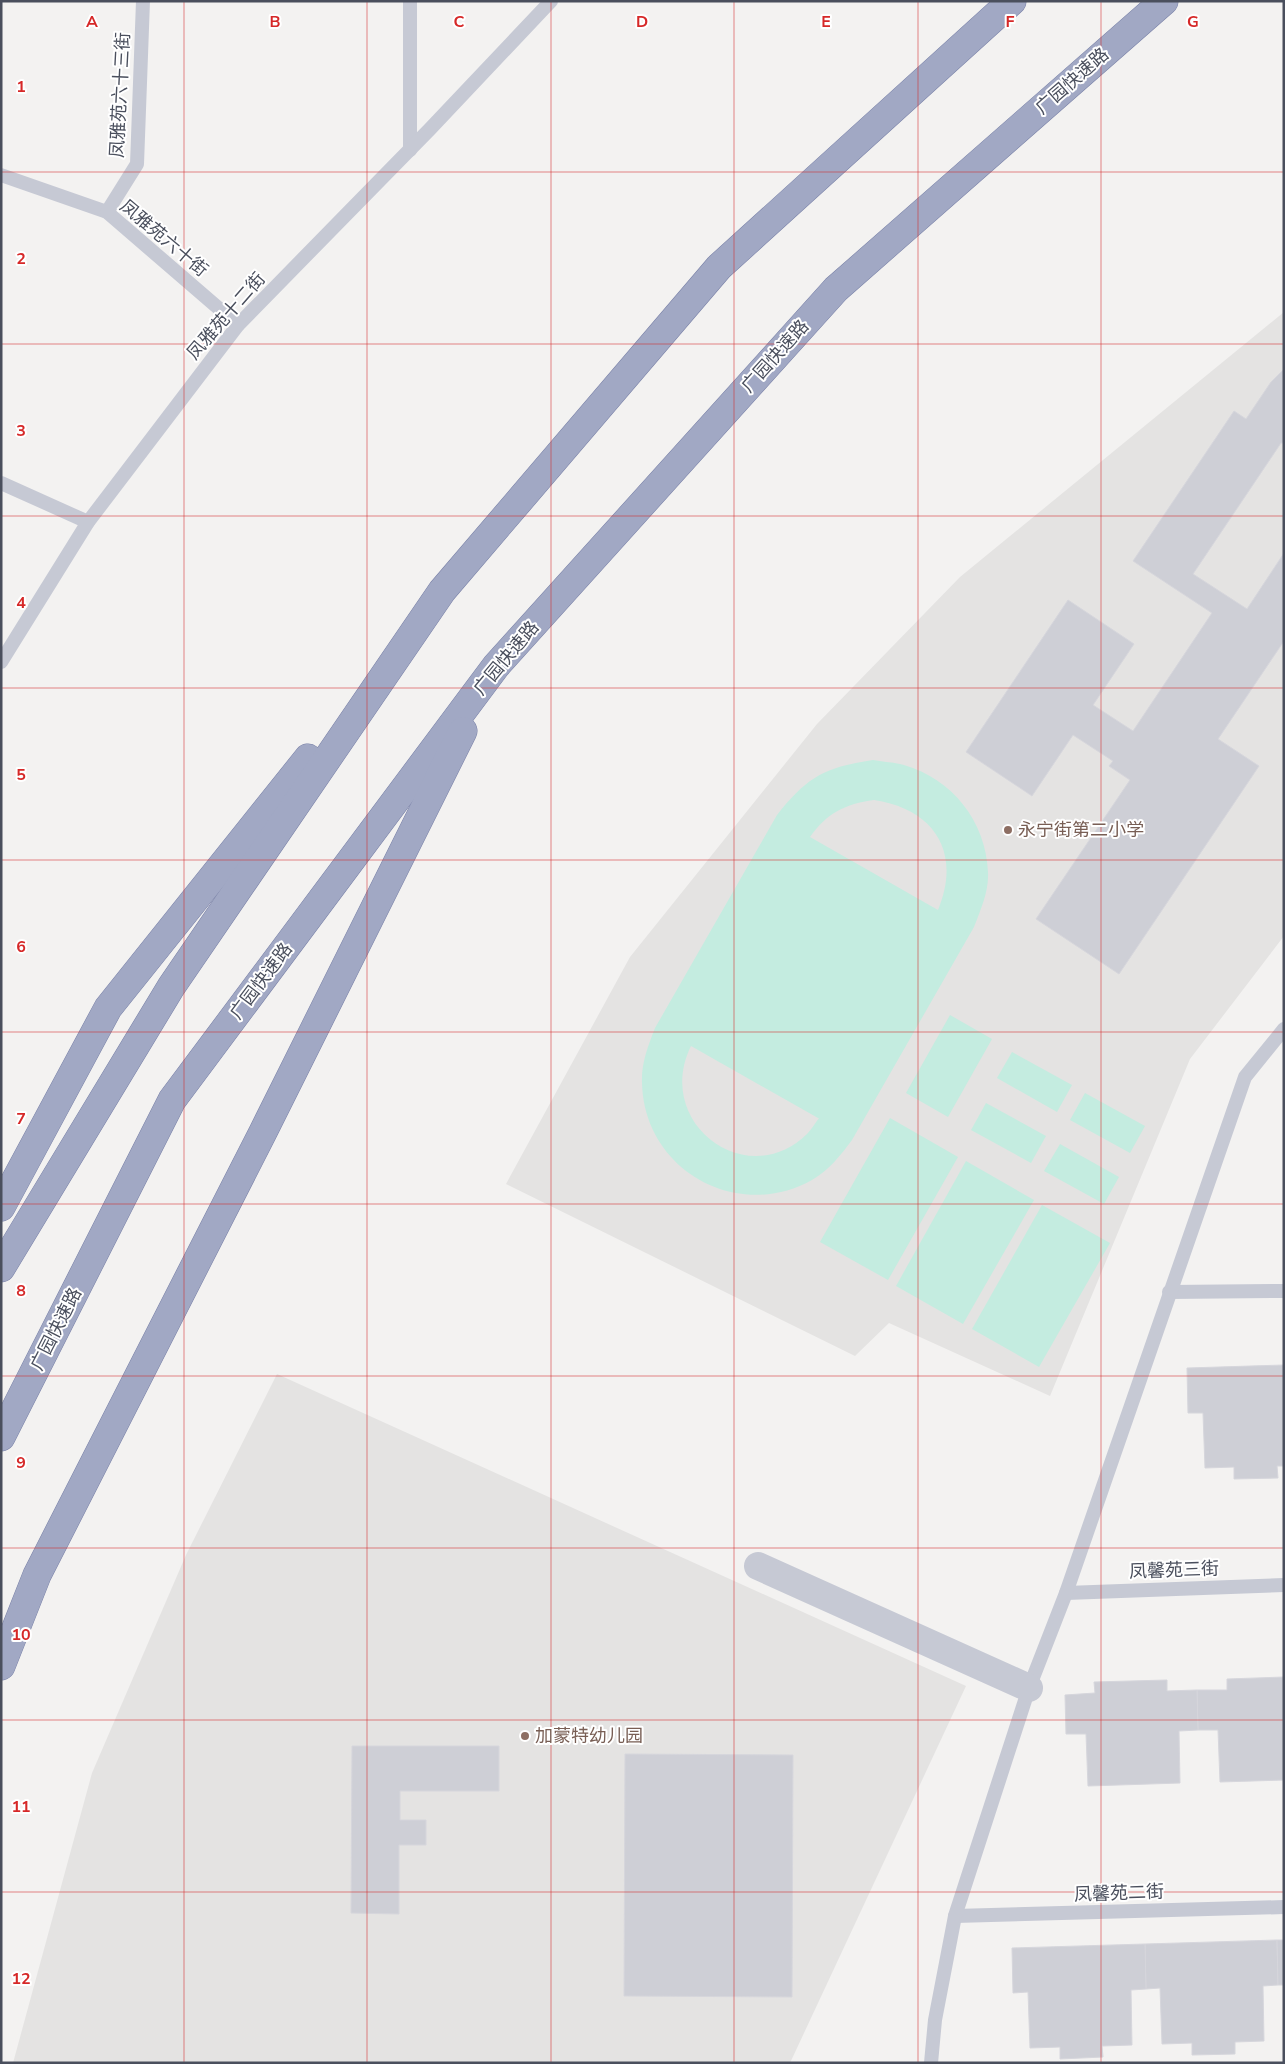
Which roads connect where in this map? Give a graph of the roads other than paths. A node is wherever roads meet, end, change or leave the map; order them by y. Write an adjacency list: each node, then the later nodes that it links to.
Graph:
1 (143, 1): 8 (lane, 凤雅苑六十三街)
2 (410, 1): 6 (lane)
3 (551, 1): 6 (lane, 凤雅苑十二街)
4 (1012, 1): 12 (highway)
5 (1164, 1): 14 (highway, 广园快速路)
6 (410, 150): 9 (lane, 凤雅苑十二街)
7 (1, 175): 8 (lane, 凤雅苑六十街)
8 (107, 212): 9 (lane, 凤雅苑六十街)
9 (238, 325): 11 (lane, 凤雅苑十二街)
10 (1, 483): 11 (lane)
11 (88, 522): 13 (lane, 凤雅苑十二街)
12 (442, 590): 16 (highway); 17 (highway)
13 (1, 662)
14 (496, 666): 20 (highway, 广园快速路); 24 (highway)
15 (1284, 1030): 19 (lane)
16 (1, 1207)
17 (1, 1268)
18 (1284, 1290): 19 (lane)
19 (1169, 1292): 23 (lane)
20 (1, 1437)
21 (758, 1566): 25 (street)
22 (1284, 1585): 23 (lane, 凤馨苑三街)
23 (1066, 1593): 25 (lane)
24 (1, 1666)
25 (1029, 1688): 27 (lane)
26 (1284, 1907): 27 (lane, 凤馨苑二街)
27 (956, 1916): 28 (lane)
28 (931, 2063)

